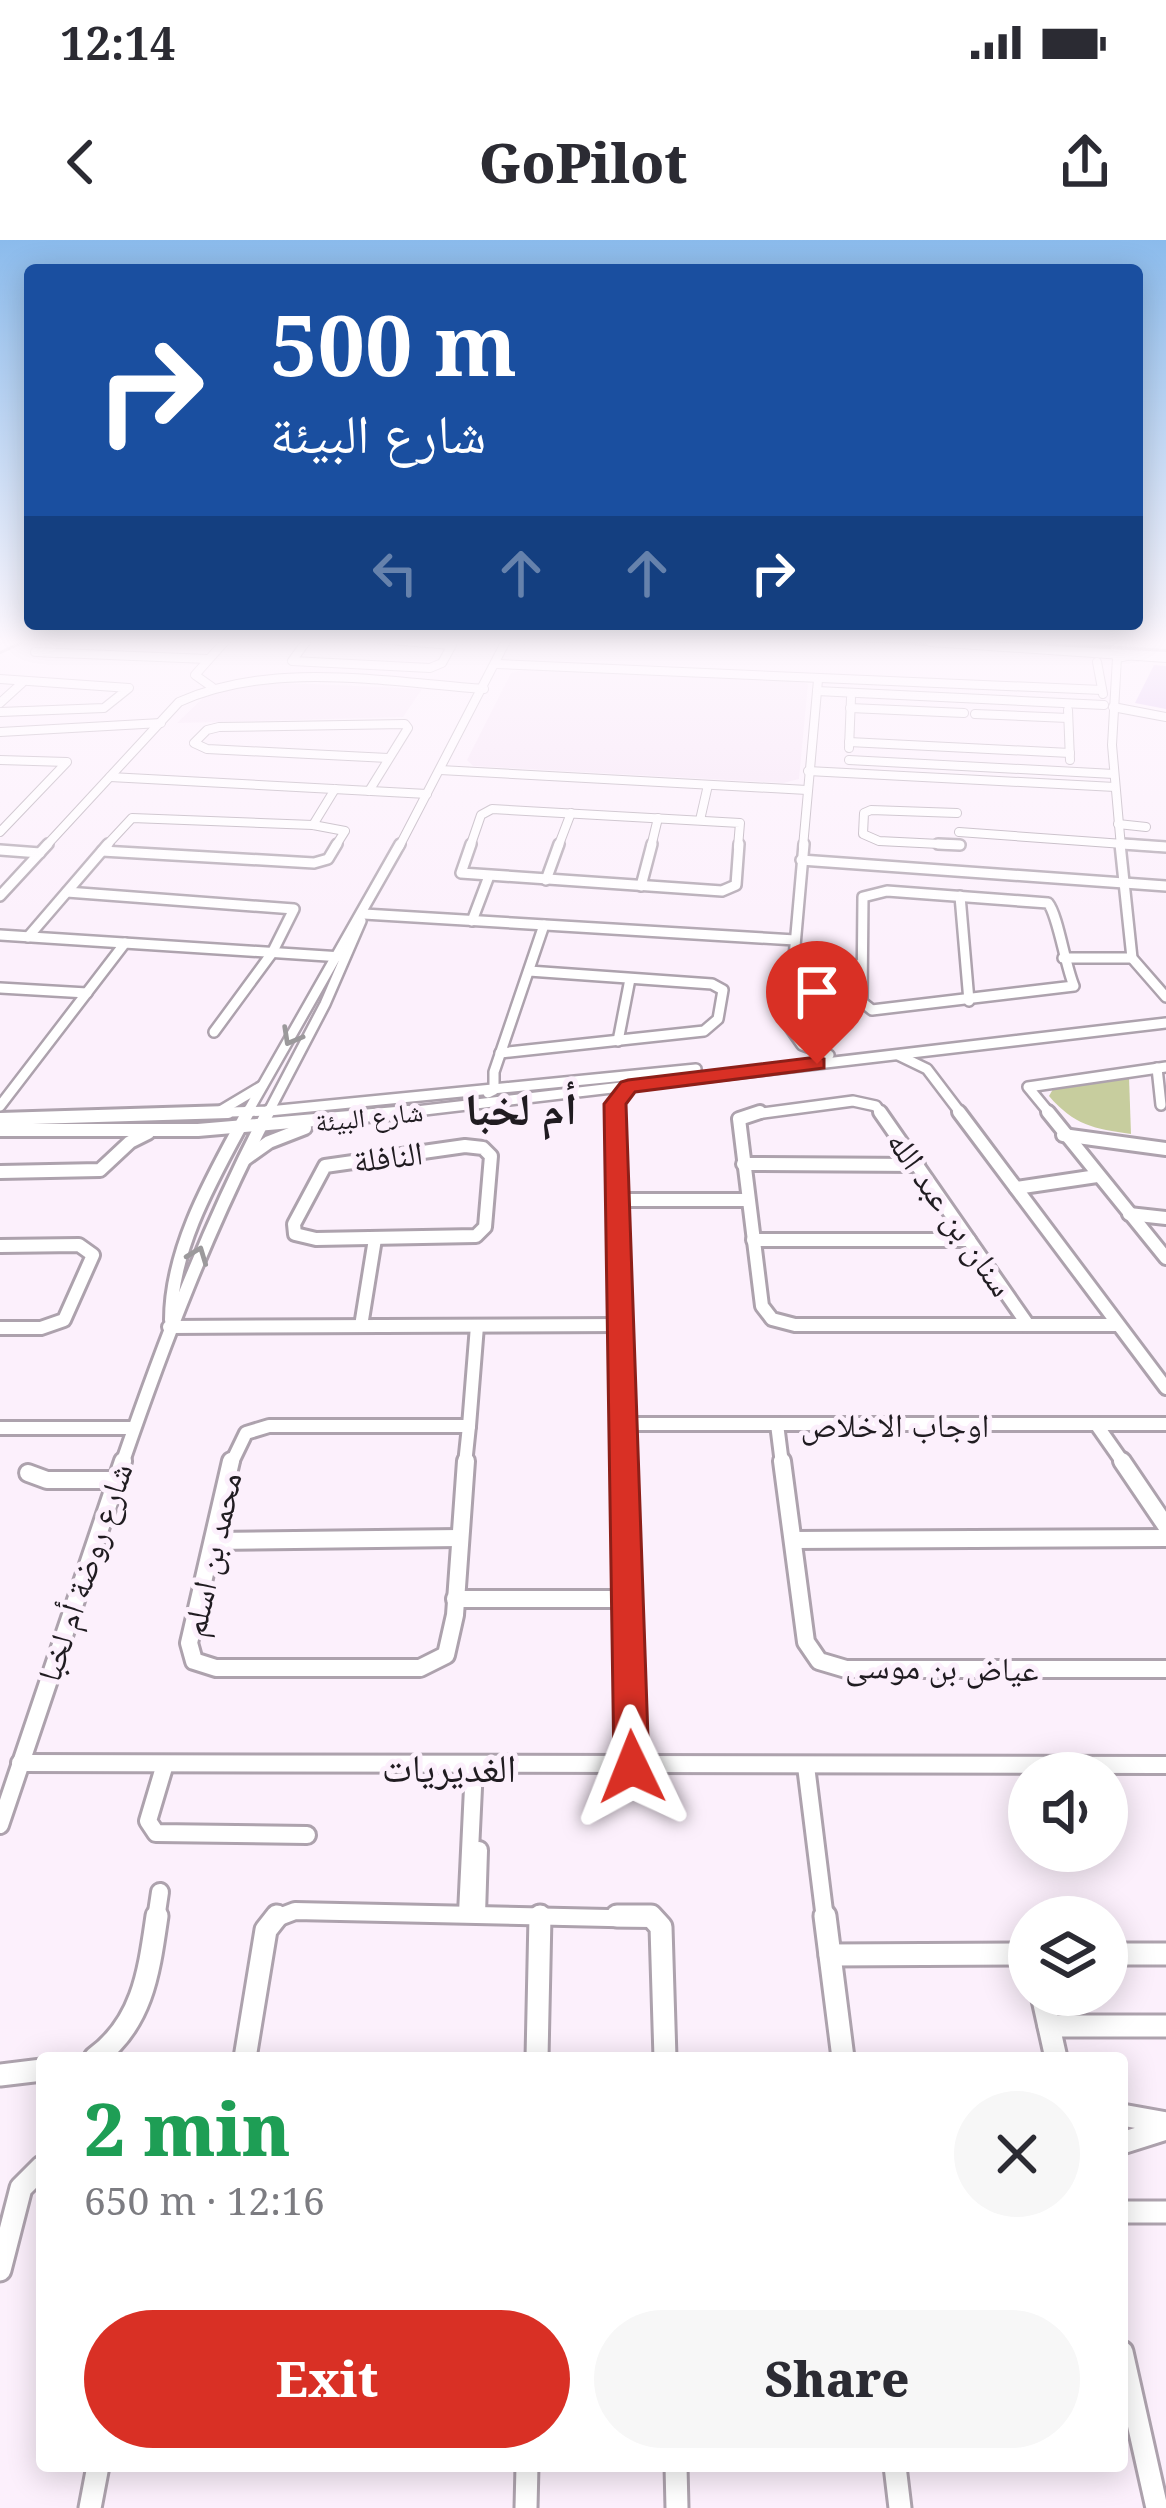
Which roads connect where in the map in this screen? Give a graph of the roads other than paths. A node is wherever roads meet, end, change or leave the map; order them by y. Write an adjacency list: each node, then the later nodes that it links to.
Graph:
1 (140, 745): 23 (street)
2 (198, 745): 14 (street)
3 (397, 745): 14 (street)
4 (454, 745): 18 (street, شارع روضة أم لخبا)
5 (811, 745): 19 (street)
6 (849, 745): 16 (street)
7 (907, 745): 11 (street)
8 (973, 745): 12 (street)
9 (1070, 745): 13 (street)
10 (1112, 745): 22 (street)
11 (951, 747): 12 (street); 17 (street)
12 (973, 748): 13 (street)
13 (1070, 753): 20 (street)
14 (388, 758): 29 (street)
15 (0, 760): 38 (street)
16 (849, 760): 17 (street); 21 (street)
17 (954, 765): 20 (street)
18 (440, 770): 25 (street); 30 (street, شارع روضة أم لخبا)
19 (808, 771): 21 (street); 28 (street)
20 (1071, 771): 22 (street)
21 (848, 773): 24 (street)
22 (1114, 774): 26 (street)
23 (110, 777): 27 (street); 45 (street)
24 (954, 779): 26 (street); 32 (street)
25 (708, 784): 28 (street); 34 (street)
26 (1115, 787): 35 (street)
27 (335, 789): 29 (street); 36 (street)
28 (807, 790): 46 (street)
29 (369, 791): 30 (street)
30 (427, 794): 56 (street, شارع روضة أم لخبا)
31 (571, 813): 33 (street); 48 (street); 49 (street)
32 (957, 813): 39 (street); 41 (street)
33 (658, 818): 34 (street); 51 (street)
34 (700, 820): 51 (street)
35 (1118, 824): 37 (street); 40 (street)
36 (313, 825): 44 (street); 44 (street)
37 (1166, 829)
38 (0, 832)
39 (959, 832): 40 (street); 41 (street)
40 (1120, 842): 42 (street); 50 (street)
41 (960, 845): 47 (street)
42 (1166, 847)
43 (0, 850): 45 (street)
44 (102, 851): 53 (street)
45 (40, 853): 54 (street)
46 (801, 860): 47 (street); 61 (street)
47 (962, 870): 50 (street)
48 (489, 876): 49 (street); 57 (street)
49 (546, 880): 51 (street)
50 (1122, 880): 52 (street); 66 (street)
51 (641, 886)
52 (1166, 886)
53 (67, 892): 60 (street); 63 (street)
54 (1, 894)
55 (960, 896): 65 (street); 68 (street); 74 (street)
56 (362, 918): 57 (street); 64 (street, شارع روضة أم لخبا)
57 (472, 921): 58 (street)
58 (544, 925): 61 (street); 69 (street)
59 (0, 935): 60 (street)
60 (28, 937): 62 (street)
61 (795, 940): 67 (street)
62 (124, 943): 63 (street); 72 (street)
63 (272, 953): 64 (street); 76 (street)
64 (342, 957): 86 (street, شارع روضة أم لخبا, one-way to 86); 88 (street, شارع روضة أم لخبا)
65 (1063, 958): 66 (street); 74 (street)
66 (1132, 958): 73 (street)
67 (793, 962): 68 (street); 77 (street)
68 (860, 965): 74 (street)
69 (529, 971): 70 (street); 80 (street)
70 (630, 979): 78 (street); 78 (street)
71 (0, 988): 72 (street)
72 (87, 993): 92 (street)
73 (1166, 997)
74 (969, 1000)
75 (1166, 1019): 79 (street, شارع البيئة); 82 (street, شارع البيئة)
76 (214, 1033)
77 (796, 1040): 82 (street); 83 (street)
78 (618, 1041): 80 (street)
79 (937, 1049): 81 (street, شارع البيئة); 85 (street)
80 (500, 1052): 89 (street)
81 (893, 1054): 85 (street); 87 (street, شارع البيئة)
82 (830, 1055): 83 (street, شارع البيئة)
83 (785, 1060): 89 (street, شارع البيئة)
84 (1162, 1068): 93 (street); 104 (street)
85 (927, 1069): 113 (street)
86 (266, 1083): 95 (street); 98 (street, شارع روضة أم لخبا)
87 (628, 1086): 90 (street, شارع البيئة); 91 (street)
88 (282, 1088): 94 (street); 97 (street, شارع روضة أم لخبا)
89 (494, 1090): 94 (street, شارع البيئة); 97 (street)
90 (592, 1090): 91 (street); 99 (street, شارع البيئة)
91 (615, 1104): 114 (street)
92 (2, 1105): 96 (street)
93 (1161, 1106)
94 (332, 1107): 97 (street, شارع البيئة)
95 (211, 1114): 96 (street, شارع البيئة); 98 (street, شارع البيئة)
96 (25, 1118): 100 (street, شارع البيئة)
97 (265, 1118): 98 (street, شارع البيئة); 99 (street, شارع البيئة); 108 (street, شارع روضة أم لخبا)
98 (246, 1120): 100 (street); 101 (street, شارع البيئة); 106 (street, شارع روضة أم لخبا)
99 (333, 1121): 108 (street)
100 (1, 1126): 102 (street, شارع البيئة)
101 (198, 1130): 103 (street, شارع البيئة); 106 (street)
102 (108, 1131): 103 (street, شارع البيئة); 105 (street)
103 (156, 1131): 105 (street)
104 (1063, 1135): 107 (street); 112 (street)
105 (124, 1148): 111 (street)
106 (231, 1148): 123 (street, شارع روضة أم لخبا)
107 (1166, 1148)
108 (240, 1164): 123 (street, شارع روضة أم لخبا, one-way to 108)
109 (743, 1164): 110 (street); 110 (street, سنان بن عبد الله); 115 (street, سنان بن عبد الله)
110 (918, 1165): 120 (street, سنان بن عبد الله)
111 (0, 1172)
112 (1097, 1176): 113 (street); 116 (street)
113 (1016, 1188): 124 (street)
114 (618, 1200): 115 (street); 125 (street)
115 (748, 1200): 119 (street, سنان بن عبد الله)
116 (1130, 1214): 117 (street); 122 (street)
117 (1166, 1218)
118 (375, 1239): 118 (street, النافلة); 127 (street)
119 (753, 1240): 120 (street); 126 (street, سنان بن عبد الله)
120 (969, 1240): 126 (street, سنان بن عبد الله)
121 (0, 1246): 129 (street)
122 (1166, 1258)
123 (170, 1324): 127 (street); 137 (street, شارع روضة أم لخبا)
124 (1118, 1324): 126 (street, سنان بن عبد الله); 130 (street)
125 (621, 1325): 128 (street); 131 (street)
126 (1028, 1325)
127 (361, 1326): 128 (street)
128 (477, 1326): 135 (street, محمد بن اسلم)
129 (0, 1328)
130 (1166, 1388)
131 (624, 1424): 132 (street, اوجاب الاخلاص); 146 (street)
132 (777, 1424): 133 (street, اوجاب الاخلاص); 143 (street, عياض بن موسى)
133 (1096, 1424): 134 (street, اوجاب الاخلاص); 140 (street)
134 (1166, 1424)
135 (470, 1426): 141 (street, محمد بن اسلم); 144 (street, محمد بن اسلم)
136 (0, 1428): 137 (street)
137 (133, 1428): 139 (street, شارع روضة أم لخبا)
138 (28, 1474): 139 (street)
139 (115, 1480): 148 (street, شارع روضة أم لخبا)
140 (1166, 1526)
141 (459, 1538): 144 (street); 145 (street, محمد بن اسلم)
142 (1166, 1538): 143 (street)
143 (793, 1540): 147 (street, عياض بن موسى)
144 (212, 1541): 145 (street, محمد بن اسلم)
145 (455, 1599): 146 (street)
146 (627, 1599): 153 (street)
147 (1166, 1669)
148 (20, 1763): 149 (street, الغديريات); 154 (street, شارع روضة أم لخبا)
149 (165, 1764): 152 (street, الغديريات); 155 (street)
150 (806, 1766): 151 (street, الغديريات); 153 (street, الغديريات); 162 (street)
151 (1166, 1766)
152 (479, 1767): 153 (street, الغديريات); 157 (street)
153 (632, 1767)
154 (0, 1825)
155 (308, 1834)
156 (160, 1892): 166 (street)
157 (472, 1914): 158 (street); 167 (street)
158 (540, 1914): 168 (street); 169 (street)
159 (1008, 1954): 162 (street)
160 (1128, 1954): 161 (street)
161 (1166, 1954)
162 (830, 1955): 170 (street)
163 (1047, 2016): 164 (street)
164 (1049, 2026): 165 (street); 171 (street)
165 (1166, 2026)
166 (102, 2052)
167 (246, 2052)
168 (537, 2052)
169 (665, 2052)
170 (842, 2052)
171 (1055, 2052)
172 (36, 2071): 173 (street)
173 (0, 2075)
174 (1128, 2116): 175 (street)
175 (1166, 2126): 176 (street)
176 (1128, 2141)
177 (36, 2173): 180 (street)
178 (1128, 2212): 179 (street)
179 (1166, 2212)
180 (0, 2270)
181 (1128, 2380): 190 (street)
182 (97, 2472): 186 (street)
183 (527, 2472): 187 (street)
184 (676, 2472): 188 (street)
185 (896, 2472): 189 (street)
186 (90, 2508)
187 (526, 2508)
188 (677, 2508)
189 (900, 2508)
190 (1156, 2508)

